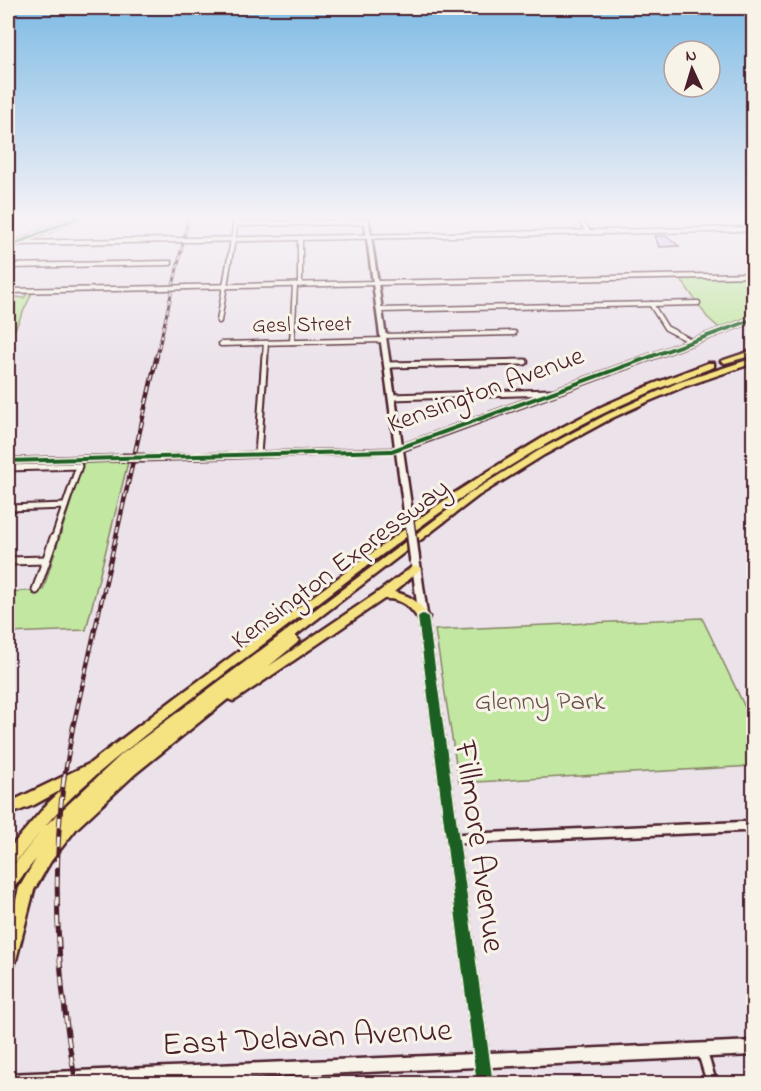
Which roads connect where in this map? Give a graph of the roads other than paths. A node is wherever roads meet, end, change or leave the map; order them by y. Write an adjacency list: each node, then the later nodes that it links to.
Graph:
1 (228, 267): 7 (street)
2 (299, 267): 6 (street)
3 (374, 267): 5 (street, Fillmore Avenue)
4 (753, 275): 5 (street)
5 (376, 283): 6 (street); 11 (street, Fillmore Avenue)
6 (298, 285): 7 (street); 17 (street)
7 (225, 286): 8 (street, bridge); 13 (street)
8 (8, 291)
9 (698, 303): 10 (street)
10 (651, 304): 11 (street); 16 (street)
11 (380, 310): 15 (street, Fillmore Avenue)
12 (753, 319): 16 (street, Kensington Avenue)
13 (219, 321)
14 (514, 333): 15 (street, Gesl Street)
15 (384, 338): 17 (street, Gesl Street); 23 (street, Fillmore Avenue)
16 (691, 341): 24 (street, Kensington Avenue)
17 (292, 342): 18 (street, Gesl Street)
18 (266, 343): 19 (street, Gesl Street); 29 (street)
19 (221, 344)
20 (753, 352): 42 (highway, Kensington Expressway)
21 (753, 360): 37 (highway, Kensington Expressway)
22 (525, 362): 23 (street)
23 (388, 365): 25 (street, Fillmore Avenue)
24 (551, 392): 25 (street); 27 (street, Kensington Avenue)
25 (392, 397): 26 (street, Fillmore Avenue)
26 (398, 433): 27 (street); 28 (street, Fillmore Avenue)
27 (427, 438): 28 (street, Kensington Avenue)
28 (399, 448): 29 (street, Kensington Avenue); 36 (street, Fillmore Avenue, bridge)
29 (258, 455): 30 (street, Kensington Avenue, bridge)
30 (8, 461)
31 (8, 468): 32 (street)
32 (65, 506): 33 (street); 34 (street)
33 (8, 508)
34 (46, 560): 35 (street); 38 (street)
35 (8, 561)
36 (416, 565): 39 (highway); 40 (street, Fillmore Avenue)
37 (351, 588): 41 (highway); 47 (highway, Kensington Expressway)
38 (36, 590)
39 (381, 596): 40 (highway); 41 (highway)
40 (423, 616): 45 (street, Fillmore Avenue)
41 (180, 730): 48 (highway)
42 (94, 768): 43 (highway); 46 (highway, Kensington Expressway)
43 (8, 809)
44 (753, 826): 45 (street)
45 (451, 840): 51 (street, Fillmore Avenue)
46 (8, 860)
47 (8, 883)
48 (8, 961)
49 (753, 1048): 50 (street, East Delavan Avenue)
50 (702, 1051): 51 (street, East Delavan Avenue); 55 (street)
51 (481, 1060): 52 (street, East Delavan Avenue); 54 (street, Fillmore Avenue)
52 (234, 1077): 53 (street, East Delavan Avenue)
53 (8, 1082)
54 (485, 1083)
55 (712, 1083)

